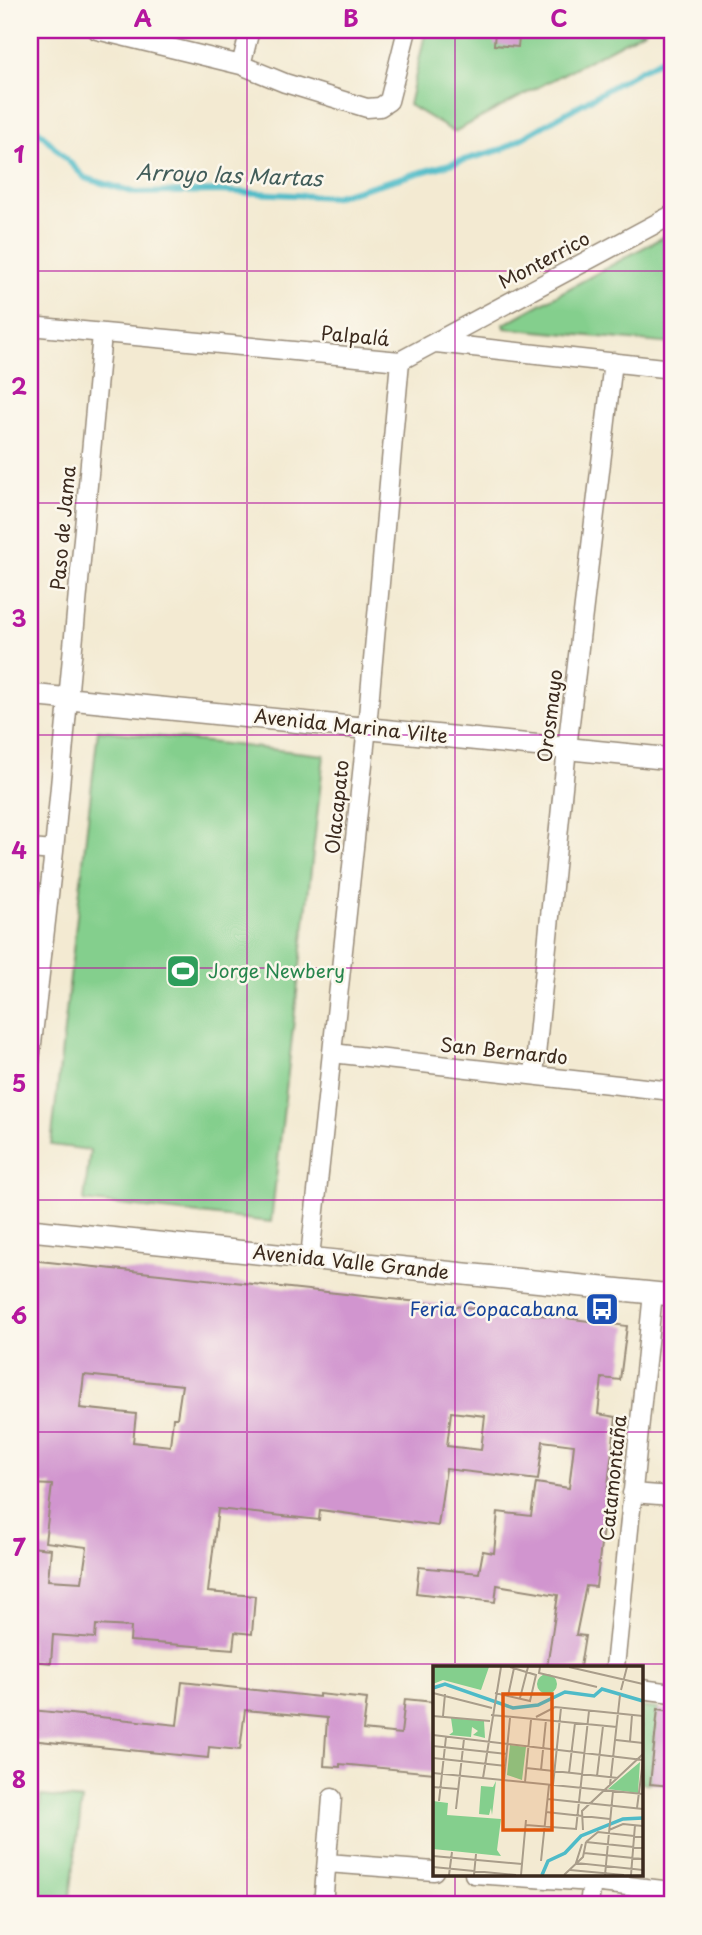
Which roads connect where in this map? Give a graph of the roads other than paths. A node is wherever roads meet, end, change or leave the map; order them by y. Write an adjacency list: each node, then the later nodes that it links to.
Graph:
1 (97, 30): 4 (street)
2 (250, 30): 4 (street)
3 (408, 30): 4 (street)
4 (241, 65)
5 (672, 215): 8 (street, Monterrico)
6 (30, 326): 7 (street, Palpalá)
7 (102, 334): 9 (street, Palpalá); 13 (street, Paso de Jama)
8 (436, 343): 9 (street, Palpalá); 10 (street)
9 (400, 361): 14 (street, Olacapato)
10 (613, 362): 11 (street); 15 (street, Orosmayo)
11 (672, 369)
12 (30, 695): 13 (street, Avenida Marina Vilte)
13 (68, 698): 14 (street, Avenida Marina Vilte); 18 (street, Paso de Jama)
14 (367, 727): 15 (street, Avenida Marina Vilte); 20 (street, Olacapato)
15 (567, 748): 16 (street, Avenida Marina Vilte); 22 (street, Orosmayo)
16 (672, 759)
17 (30, 849): 18 (street)
18 (54, 851): 19 (street, Paso de Jama)
19 (32, 1024): 21 (street, Paso de Jama)
20 (332, 1052): 22 (street, San Bernardo); 25 (street, Olacapato)
21 (30, 1061)
22 (534, 1075): 23 (street, San Bernardo)
23 (672, 1091)
24 (30, 1230): 25 (street, Avenida Valle Grande)
25 (310, 1257): 26 (street, Avenida Valle Grande)
26 (663, 1294): 27 (street, Catamontaña)
27 (632, 1493): 28 (street); 29 (street, Catamontaña)
28 (672, 1496)
29 (615, 1666)
30 (642, 1689): 31 (street)
31 (672, 1693)
32 (332, 1798): 33 (street)
33 (327, 1863): 34 (street); 38 (street)
34 (433, 1871)
35 (533, 1876): 36 (street)
36 (592, 1878): 37 (street); 39 (street)
37 (672, 1891)
38 (323, 1905)
39 (589, 1905)

